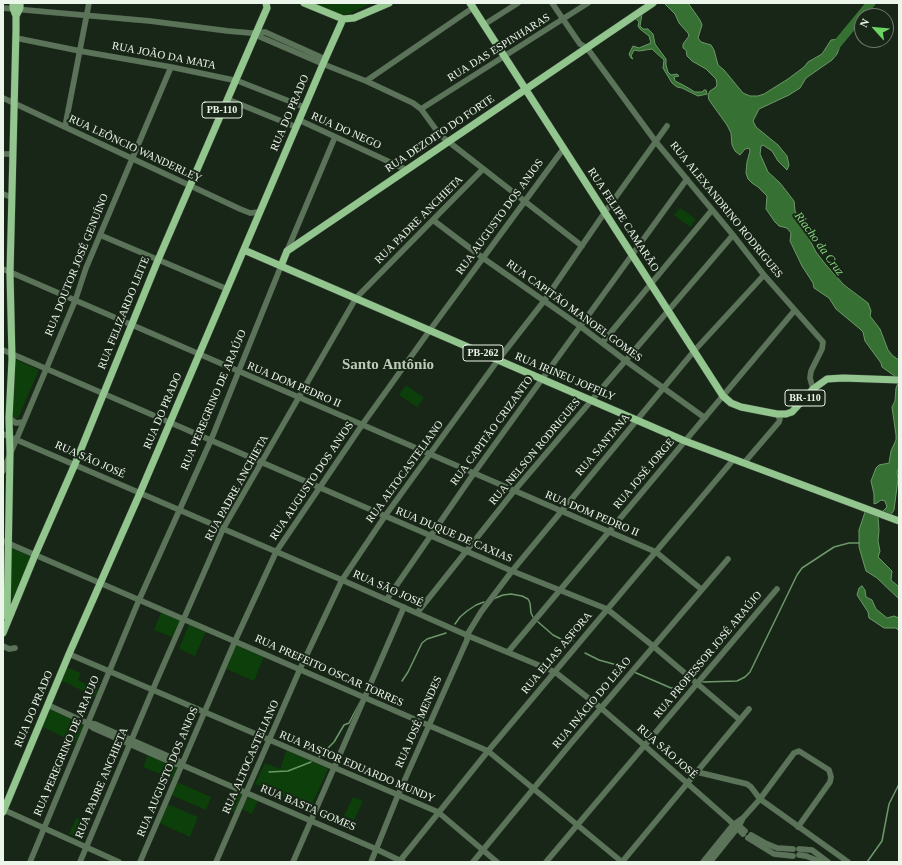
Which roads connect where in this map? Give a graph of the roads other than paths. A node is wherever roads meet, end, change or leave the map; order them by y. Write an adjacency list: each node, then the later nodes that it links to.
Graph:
1 (89, 3): 12 (street)
2 (266, 3): 16 (main road, RUA FELIZARDO LEITE / PB-110)
3 (304, 3): 13 (main road)
4 (389, 3): 13 (main road)
5 (518, 3): 15 (street)
6 (552, 3): 14 (street, RUA ALEXANDRINO RODRIGUES)
7 (588, 3): 14 (street, RUA DAS ESPINHARAS)
8 (653, 3): 18 (main road, RUA DEZOITO DO FORTE)
9 (472, 5): 15 (main road, RUA FELIPE CAMARÃO); 24 (street)
10 (17, 6): 11 (street); 12 (street); 17 (main road)
11 (3, 8)
12 (87, 15): 16 (street); 19 (street)
13 (343, 19): 21 (main road, RUA DO PRADO)
14 (563, 19): 18 (street, RUA ALEXANDRINO RODRIGUES); 20 (street, RUA DAS ESPINHARAS)
15 (485, 24): 20 (main road, RUA FELIPE CAMARÃO)
16 (254, 34): 21 (street); 23 (main road, RUA FELIZARDO LEITE / PB-110)
17 (16, 38): 19 (street, RUA JOÃO DA MATA); 28 (main road)
18 (587, 48): 25 (main road, RUA DEZOITO DO FORTE); 36 (street, RUA ALEXANDRINO RODRIGUES)
19 (80, 51): 22 (street, RUA JOÃO DA MATA); 33 (street)
20 (505, 55): 25 (main road, RUA FELIPE CAMARÃO); 30 (street, RUA DAS ESPINHARAS)
21 (324, 61): 24 (street); 29 (main road, RUA DO PRADO)
22 (170, 67): 23 (street, RUA JOÃO DA MATA); 40 (street, RUA DOUTOR JOSÉ GENUÍNO)
23 (236, 80): 27 (main road, RUA FELIZARDO LEITE / PB-110); 29 (street, RUA JOÃO DA MATA)
24 (366, 80): 30 (street)
25 (526, 89): 35 (main road, RUA DEZOITO DO FORTE); 37 (main road, RUA FELIPE CAMARÃO)
26 (3, 98): 28 (street, RUA LEÔNCIO WANDERLEY)
27 (227, 99): 31 (street, RUA DO NEGO); 44 (main road, RUA FELIZARDO LEITE / PB-110)
28 (14, 104): 33 (street, RUA LEÔNCIO WANDERLEY); 39 (main road)
29 (304, 107): 31 (main road, RUA DO PRADO)
30 (421, 109): 35 (street)
31 (297, 124): 34 (street, RUA DO NEGO); 49 (main road, RUA DO PRADO)
32 (667, 126): 36 (street, RUA ALTOCASTELIANO)
33 (65, 127): 40 (street, RUA LEÔNCIO WANDERLEY)
34 (335, 137): 42 (street, RUA DO NEGO); 56 (street, RUA PEREGRINO DE ARAÚJO)
35 (448, 142): 41 (street); 42 (main road, RUA DEZOITO DO FORTE)
36 (656, 142): 43 (street, RUA ALEXANDRINO RODRIGUES); 50 (street, RUA ALTOCASTELIANO)
37 (564, 148): 47 (street, RUA AUGUSTO DOS ANJOS); 50 (main road, RUA FELIPE CAMARÃO)
38 (3, 154): 39 (street)
39 (12, 154): 46 (main road)
40 (132, 158): 44 (street, RUA LEÔNCIO WANDERLEY); 52 (street, RUA DOUTOR JOSÉ GENUÍNO)
41 (483, 169): 47 (street); 51 (street, RUA PADRE ANCHIETA)
42 (407, 170): 56 (main road, RUA DEZOITO DO FORTE)
43 (687, 179): 48 (street, RUA ALEXANDRINO RODRIGUES); 57 (street, RUA CAPITÃO CRIZANTO)
44 (189, 185): 49 (street, RUA LEÔNCIO WANDERLEY); 59 (main road, RUA FELIZARDO LEITE / PB-110)
45 (3, 194): 46 (street)
46 (11, 197): 61 (main road)
47 (524, 202): 54 (street); 58 (street, RUA AUGUSTO DOS ANJOS)
48 (712, 210): 53 (street, RUA ALEXANDRINO RODRIGUES); 63 (street)
49 (260, 212): 55 (main road, RUA DO PRADO)
50 (605, 212): 54 (street, RUA ALTOCASTELIANO); 57 (main road, RUA FELIPE CAMARÃO)
51 (433, 220): 58 (street, RUA CAPITÃO MANOEL GOMES); 65 (street, RUA PADRE ANCHIETA)
52 (100, 235): 59 (street); 66 (street, RUA DOUTOR JOSÉ GENUÍNO)
53 (733, 235): 62 (street, RUA ALEXANDRINO RODRIGUES); 69 (street, RUA NELSON RODRIGUES)
54 (582, 246): 67 (street, RUA ALTOCASTELIANO)
55 (244, 250): 60 (main road, RUA IRINEU JOFFILY / PB-262); 64 (main road, RUA DO PRADO)
56 (287, 251): 60 (main road, RUA PEREGRINO DE ARAÚJO)
57 (632, 255): 63 (main road, RUA FELIPE CAMARÃO); 71 (street, RUA CAPITÃO CRIZANTO)
58 (483, 258): 67 (street, RUA CAPITÃO MANOEL GOMES); 72 (street, RUA AUGUSTO DOS ANJOS)
59 (158, 260): 64 (street); 70 (main road, RUA FELIZARDO LEITE / PB-110)
60 (281, 266): 65 (main road, RUA IRINEU JOFFILY / PB-262); 81 (street, RUA PEREGRINO DE ARAÚJO)
61 (7, 271): 66 (street, RUA DOM PEDRO II); 76 (main road)
62 (764, 274): 68 (street, RUA ALEXANDRINO RODRIGUES); 75 (street, RUA SANTANA)
63 (651, 284): 69 (main road, RUA FELIPE CAMARÃO); 73 (street)
64 (227, 289): 77 (main road, RUA DO PRADO)
65 (356, 298): 72 (main road, RUA IRINEU JOFFILY / PB-262); 88 (street, RUA PADRE ANCHIETA)
66 (75, 301): 70 (street, RUA DOM PEDRO II); 80 (street, RUA DOUTOR JOSÉ GENUÍNO)
67 (544, 301): 71 (street, RUA CAPITÃO MANOEL GOMES); 78 (street, RUA ALTOCASTELIANO)
68 (795, 310): 85 (street, RUA ALEXANDRINO RODRIGUES); 87 (street, RUA JOSÉ JORGE)
69 (668, 311): 75 (main road, RUA FELIPE CAMARÃO); 79 (street, RUA NELSON RODRIGUES)
70 (130, 325): 77 (street, RUA DOM PEDRO II); 86 (main road, RUA FELIZARDO LEITE)
71 (580, 326): 73 (street, RUA CAPITÃO MANOEL GOMES); 82 (street, RUA CAPITÃO CRIZANTO)
72 (430, 330): 78 (main road, RUA IRINEU JOFFILY / PB-262); 96 (street, RUA AUGUSTO DOS ANJOS)
73 (602, 343): 79 (street, RUA CAPITÃO MANOEL GOMES)
74 (3, 350): 76 (street, RUA DUQUE DE CAXIAS)
75 (694, 351): 84 (street, RUA SANTANA); 87 (main road, RUA FELIPE CAMARÃO)
76 (11, 353): 80 (street, RUA DUQUE DE CAXIAS); 91 (main road)
77 (199, 355): 81 (street, RUA DOM PEDRO II); 94 (main road, RUA DO PRADO)
78 (498, 360): 82 (main road, RUA IRINEU JOFFILY / PB-262); 101 (street, RUA ALTOCASTELIANO)
79 (626, 361): 84 (street, RUA CAPITÃO MANOEL GOMES); 89 (street, RUA NELSON RODRIGUES)
80 (46, 368): 86 (street, RUA DUQUE DE CAXIAS); 95 (street, RUA DOUTOR JOSÉ GENUÍNO)
81 (239, 372): 88 (street, RUA DOM PEDRO II); 98 (street, RUA PEREGRINO DE ARAÚJO)
82 (542, 379): 89 (main road, RUA IRINEU JOFFILY / PB-262); 107 (street, RUA CAPITÃO CRIZANTO)
83 (899, 380): 85 (main road, BR-110)
84 (663, 388): 92 (street, RUA CAPITÃO MANOEL GOMES); 93 (street, RUA SANTANA)
85 (813, 389): 90 (main road, BR-110)
86 (104, 393): 94 (street, RUA DUQUE DE CAXIAS); 105 (main road, RUA FELIZARDO LEITE)
87 (723, 396): 90 (main road, RUA FELIPE CAMARÃO); 92 (street, RUA JOSÉ JORGE)
88 (298, 397): 96 (street, RUA DOM PEDRO II); 103 (street, RUA PADRE ANCHIETA)
89 (592, 401): 93 (main road, RUA IRINEU JOFFILY / PB-262); 109 (street, RUA NELSON RODRIGUES)
90 (778, 414): 104 (street, BR-110)
91 (9, 418): 95 (street); 97 (main road)
92 (704, 418): 99 (street, RUA JOSÉ JORGE)
93 (637, 420): 99 (main road, RUA IRINEU JOFFILY / PB-262); 112 (street, RUA SANTANA)
94 (170, 421): 98 (street, RUA DUQUE DE CAXIAS); 110 (main road, RUA DO PRADO)
95 (23, 422): 97 (street, RUA DOUTOR JOSÉ GENUÍNO)
96 (362, 425): 101 (street, RUA DOM PEDRO II); 108 (street, RUA AUGUSTO DOS ANJOS)
97 (9, 436): 100 (main road); 105 (street, RUA SÃO JOSÉ)
98 (211, 440): 103 (street, RUA DUQUE DE CAXIAS); 111 (street, RUA PEREGRINO DE ARAÚJO)
99 (685, 441): 102 (main road, RUA IRINEU JOFFILY / PB-262); 116 (street, RUA JOSÉ JORGE)
100 (10, 453): 106 (street); 118 (main road)
101 (429, 454): 107 (street, RUA DOM PEDRO II); 113 (street, RUA ALTOCASTELIANO)
102 (734, 459): 104 (main road, RUA IRINEU JOFFILY); 121 (street, RUA ELIAS ASFORA)
103 (262, 462): 108 (street, RUA DUQUE DE CAXIAS); 115 (street, RUA PADRE ANCHIETA)
104 (744, 463): 114 (main road, RUA IRINEU JOFFILY)
105 (75, 464): 110 (street, RUA SÃO JOSÉ); 122 (main road, RUA FELIZARDO LEITE)
106 (3, 471)
107 (474, 473): 109 (street, RUA DOM PEDRO II); 117 (street, RUA CAPITÃO CRIZANTO)
108 (320, 487): 113 (street, RUA DUQUE DE CAXIAS); 120 (street, RUA AUGUSTO DOS ANJOS)
109 (514, 491): 112 (street, RUA DOM PEDRO II); 119 (street, RUA NELSON RODRIGUES)
110 (140, 493): 111 (street, RUA SÃO JOSÉ); 126 (main road, RUA DO PRADO)
111 (178, 510): 115 (street, RUA SÃO JOSÉ); 130 (street, RUA PEREGRINO DE ARAÚJO)
112 (561, 511): 116 (street, RUA DOM PEDRO II); 124 (street, RUA SANTANA)
113 (385, 516): 117 (street, RUA DUQUE DE CAXIAS); 125 (street, RUA ALTOCASTELIANO)
114 (899, 521)
115 (223, 529): 120 (street, RUA SÃO JOSÉ); 135 (street, RUA PADRE ANCHIETA)
116 (609, 532): 121 (street, RUA DOM PEDRO II); 129 (street, RUA JOSÉ JORGE)
117 (431, 535): 119 (street, RUA DUQUE DE CAXIAS); 131 (street, RUA CAPITÃO CRIZANTO)
118 (6, 542): 122 (street, RUA PREFEITO OSCAR TORRES); 136 (main road)
119 (466, 550): 124 (street, RUA DUQUE DE CAXIAS); 134 (street, RUA NELSON RODRIGUES)
120 (276, 552): 125 (street, RUA SÃO JOSÉ); 139 (street, RUA AUGUSTO DOS ANJOS)
121 (656, 552): 127 (street, RUA DOM PEDRO II); 133 (street, RUA ELIAS ASFORA)
122 (35, 555): 126 (street, RUA PREFEITO OSCAR TORRES); 136 (main road, RUA FELIZARDO LEITE)
123 (728, 559): 127 (street, RUA INÁCIO DO LEÃO)
124 (512, 571): 129 (street, RUA DUQUE DE CAXIAS); 138 (street, RUA SANTANA)
125 (342, 580): 131 (street, RUA SÃO JOSÉ); 145 (street, RUA ALTOCASTELIANO)
126 (100, 583): 130 (street, RUA PREFEITO OSCAR TORRES); 144 (main road, RUA DO PRADO)
127 (702, 589): 141 (street, RUA INÁCIO DO LEÃO)
128 (777, 589): 148 (street, RUA PROFESSOR JOSÉ ARAÚJO)
129 (561, 590): 133 (street, RUA DUQUE DE CAXIAS); 143 (street, RUA JOSÉ JORGE)
130 (140, 600): 135 (street, RUA PREFEITO OSCAR TORRES); 146 (street, RUA PEREGRINO DE ARAÚJO)
131 (386, 600): 132 (street, RUA SÃO JOSÉ)
132 (404, 607): 134 (street, RUA SÃO JOSÉ); 150 (street)
133 (607, 609): 141 (street, RUA DUQUE DE CAXIAS); 147 (street, RUA ELIAS ASFORA)
134 (417, 613): 138 (street, RUA SÃO JOSÉ)
135 (184, 619): 139 (street, RUA PREFEITO OSCAR TORRES); 149 (street, RUA PADRE ANCHIETA)
136 (7, 621): 137 (main road, RUA FELIZARDO LEITE)
137 (3, 633)
138 (466, 635): 143 (street, RUA SÃO JOSÉ); 157 (street, RUA JOSÉ MENDES)
139 (235, 641): 145 (street, RUA PREFEITO OSCAR TORRES); 154 (street, RUA AUGUSTO DOS ANJOS)
140 (3, 646): 142 (street)
141 (653, 646): 148 (street, RUA DUQUE DE CAXIAS); 152 (street, RUA INÁCIO DO LEÃO)
142 (15, 648)
143 (508, 652): 147 (street, RUA SÃO JOSÉ)
144 (69, 654): 146 (street, RUA PASTOR EDUARDO MUNDY); 151 (main road, RUA DO PRADO)
145 (300, 669): 150 (street, RUA PREFEITO OSCAR TORRES); 158 (street, RUA ALTOCASTELIANO)
146 (110, 671): 149 (street, RUA PASTOR EDUARDO MUNDY); 156 (street, RUA PEREGRINO DE ARAUJO)
147 (555, 672): 152 (street, RUA SÃO JOSÉ); 161 (street, RUA ELIAS ASFORA)
148 (697, 684): 155 (street, RUA DUQUE DE CAXIAS); 160 (street, RUA PROFESSOR JOSÉ ARAÚJO)
149 (153, 689): 154 (street, RUA PASTOR EDUARDO MUNDY); 159 (street, RUA PADRE ANCHIETA)
150 (364, 697): 157 (street, RUA PREFEITO OSCAR TORRES); 163 (street)
151 (48, 705): 156 (street, RUA BASTA GOMES); 170 (main road, RUA DO PRADO)
152 (601, 708): 160 (street, RUA SÃO JOSÉ); 166 (street, RUA INÁCIO DO LEÃO)
153 (749, 709): 155 (street)
154 (204, 713): 158 (street, RUA PASTOR EDUARDO MUNDY); 162 (street, RUA AUGUSTO DOS ANJOS)
155 (740, 720): 164 (street)
156 (87, 723): 159 (street, RUA BASTA GOMES); 176 (street, RUA PEREGRINO DE ARAUJO)
157 (428, 725): 161 (street, RUA PREFEITO OSCAR TORRES); 168 (street, RUA JOSÉ MENDES)
158 (269, 740): 163 (street, RUA PASTOR EDUARDO MUNDY); 167 (street, RUA ALTOCASTELIANO)
159 (130, 742): 162 (street, RUA BASTA GOMES); 178 (street, RUA PADRE ANCHIETA)
160 (645, 746): 165 (street, RUA SÃO JOSÉ); 173 (street, RUA PROFESSOR JOSÉ ARAÚJO)
161 (488, 751): 166 (street, RUA PREFEITO OSCAR TORRES); 171 (street, RUA ELIAS ASFORA)
162 (182, 765): 167 (street, RUA BASTA GOMES); 185 (street, RUA AUGUSTO DOS ANJOS)
163 (333, 768): 168 (street, RUA PASTOR EDUARDO MUNDY); 172 (street)
164 (697, 772): 165 (street); 169 (street)
165 (687, 783): 174 (street, RUA SÃO JOSÉ); 192 (street)
166 (534, 789): 173 (street, RUA PREFEITO OSCAR TORRES); 180 (street, RUA INÁCIO DO LEÃO)
167 (246, 793): 172 (street, RUA BASTA GOMES); 186 (street, RUA ALTOCASTELIANO)
168 (398, 795): 171 (street, RUA PASTOR EDUARDO MUNDY); 179 (street, RUA JOSÉ MENDES)
169 (760, 800): 174 (street); 175 (street); 175 (street)
170 (4, 811): 176 (street)
171 (438, 812): 180 (street, RUA PASTOR EDUARDO MUNDY); 181 (street, RUA ELIAS ASFORA)
172 (311, 821): 179 (street, RUA BASTA GOMES); 187 (street)
173 (578, 825): 191 (street, RUA PROFESSOR JOSÉ ARAÚJO); 192 (street, RUA PREFEITO OSCAR TORRES)
174 (736, 825): 177 (street, RUA SÃO JOSÉ); 193 (street); 194 (street)
175 (798, 827): 197 (street)
176 (44, 829): 178 (street); 182 (street, RUA PEREGRINO DE ARAUJO)
177 (744, 832)
178 (86, 848): 183 (street, RUA PADRE ANCHIETA); 184 (street)
179 (376, 849): 181 (street, RUA BASTA GOMES); 188 (street, RUA JOSÉ MENDES)
180 (483, 850): 189 (street, RUA INÁCIO DO LEÃO); 190 (street, RUA PASTOR EDUARDO MUNDY)
181 (401, 861)
182 (30, 862)
183 (80, 862)
184 (119, 862)
185 (140, 862)
186 (216, 862)
187 (293, 862)
188 (371, 862)
189 (473, 862)
190 (497, 862)
191 (546, 862)
192 (622, 862)
193 (703, 862)
194 (710, 862)
195 (821, 862): 196 (street)
196 (828, 862)
197 (848, 862)

